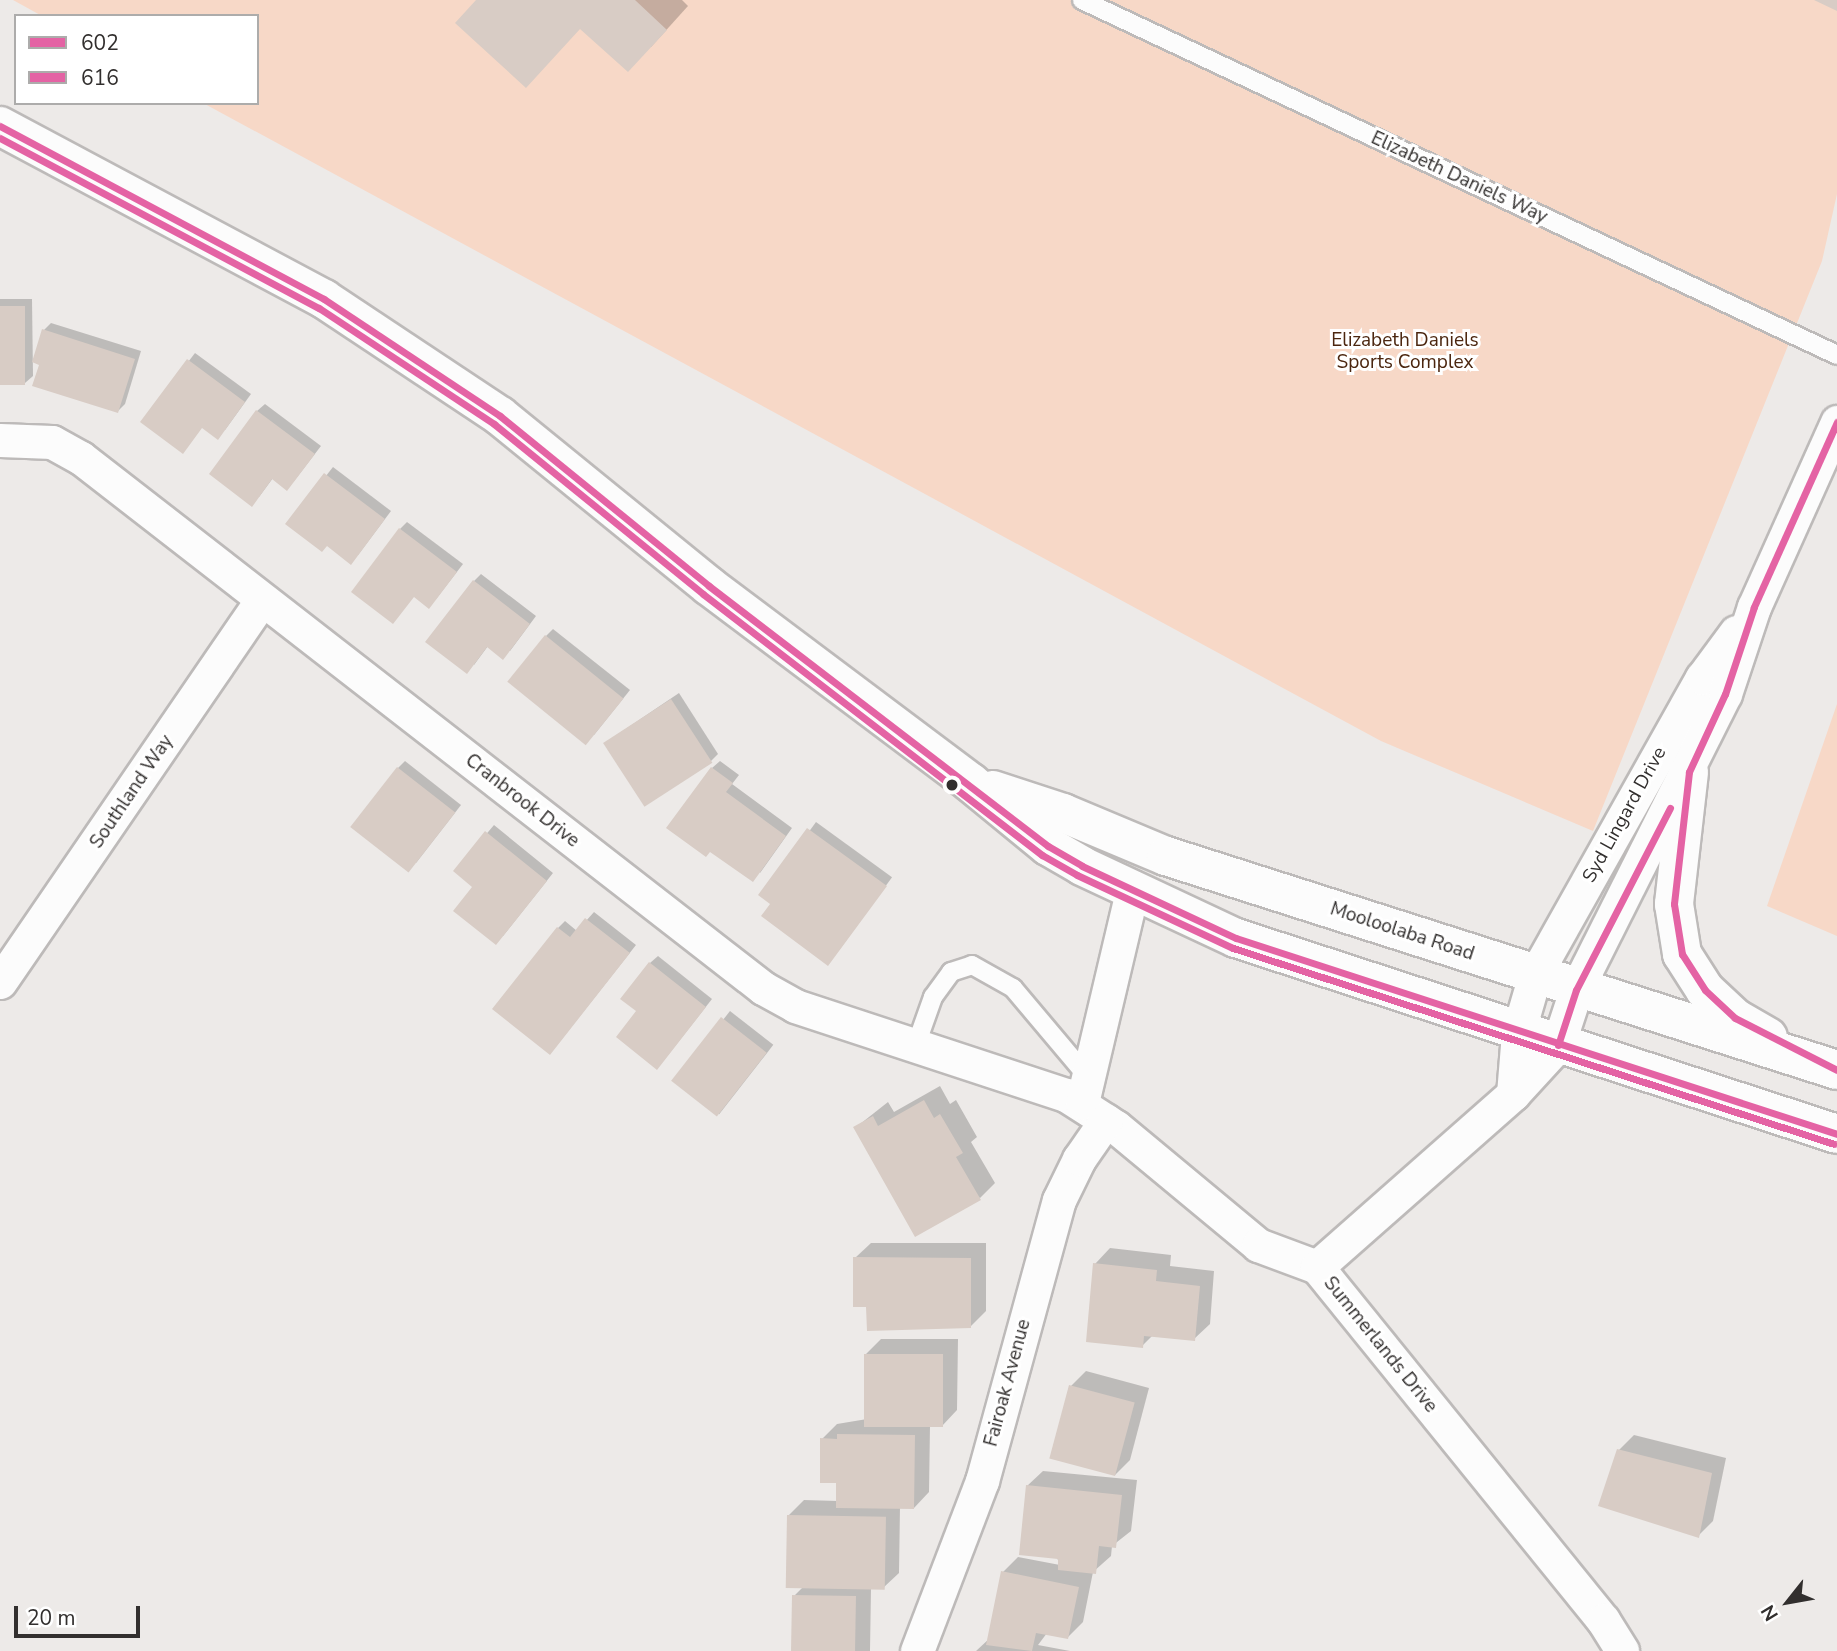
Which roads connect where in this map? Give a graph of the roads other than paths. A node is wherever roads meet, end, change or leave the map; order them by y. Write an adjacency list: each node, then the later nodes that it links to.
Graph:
1 (1082, 0): 3 (lane, Elizabeth Daniels Way)
2 (0, 127): 9 (main road, Mooloolaba Road)
3 (1837, 355)
4 (1837, 422): 7 (street, Syd Lingard Drive)
5 (0, 440): 6 (street, Cranbrook Drive)
6 (262, 600): 11 (street, Southland Way); 15 (street, Cranbrook Drive)
7 (1754, 607): 8 (street, Syd Lingard Drive); 12 (street, Syd Lingard Drive)
8 (1689, 772): 13 (street, Syd Lingard Drive); 17 (main road)
9 (970, 782): 10 (main road, Mooloolaba Road); 12 (main road, Mooloolaba Road)
10 (1132, 891): 14 (main road, Mooloolaba Road); 19 (street, Fairoak Avenue)
11 (2, 975)
12 (1535, 975): 13 (main road, Mooloolaba Road); 14 (street, Syd Lingard Drive)
13 (1576, 990): 16 (street, Syd Lingard Drive); 17 (main road, Mooloolaba Road)
14 (1518, 1033): 16 (main road, Mooloolaba Road); 18 (street, Syd Lingard Drive)
15 (916, 1045): 19 (street, Cranbrook Drive); 19 (lane)
16 (1558, 1045): 18 (street); 20 (main road, Mooloolaba Road)
17 (1837, 1070)
18 (1513, 1094): 21 (street)
19 (1092, 1100): 21 (street, Summerlands Drive); 22 (street, Fairoak Avenue)
20 (1837, 1134)
21 (1317, 1267): 23 (street, Summerlands Drive)
22 (916, 1651)
23 (1622, 1651)

